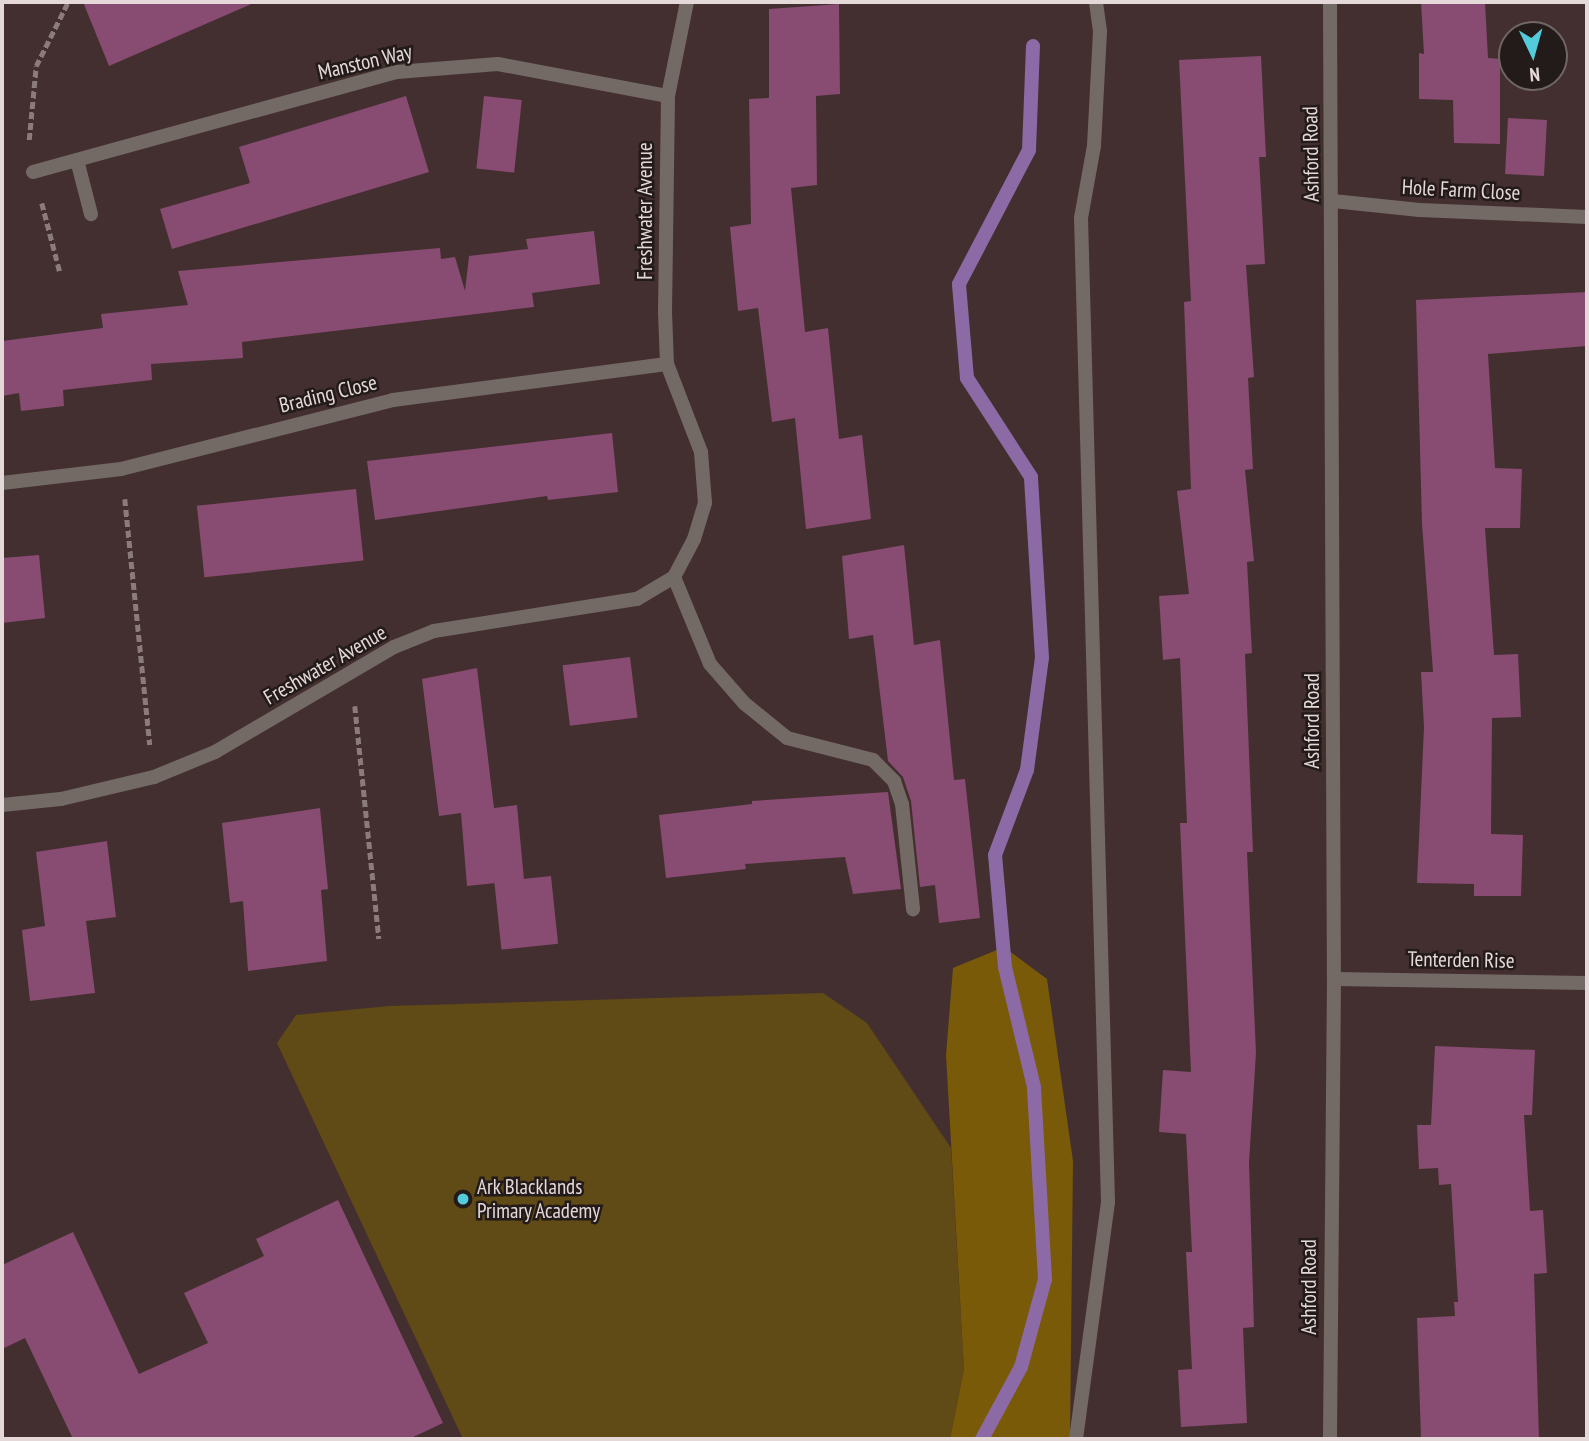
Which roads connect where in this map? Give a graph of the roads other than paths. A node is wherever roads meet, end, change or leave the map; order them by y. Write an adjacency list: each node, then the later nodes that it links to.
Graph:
1 (687, 2): 4 (street, Freshwater Avenue)
2 (1096, 2): 17 (street)
3 (1329, 2): 7 (street, Ashford Road)
4 (668, 96): 5 (street, Manston Way); 10 (street, Freshwater Avenue)
5 (77, 160): 6 (street, Manston Way); 8 (street)
6 (33, 172)
7 (1333, 201): 9 (street, Hole Farm Close); 15 (street, Ashford Road)
8 (91, 214)
9 (1587, 217)
10 (667, 364): 11 (street, Brading Close); 12 (street, Freshwater Avenue)
11 (2, 483)
12 (674, 577): 13 (street, Freshwater Avenue); 14 (street)
13 (2, 805)
14 (913, 909)
15 (1334, 979): 16 (street, Tenterden Rise); 18 (street, Ashford Road)
16 (1587, 983)
17 (1076, 1439)
18 (1330, 1439)

